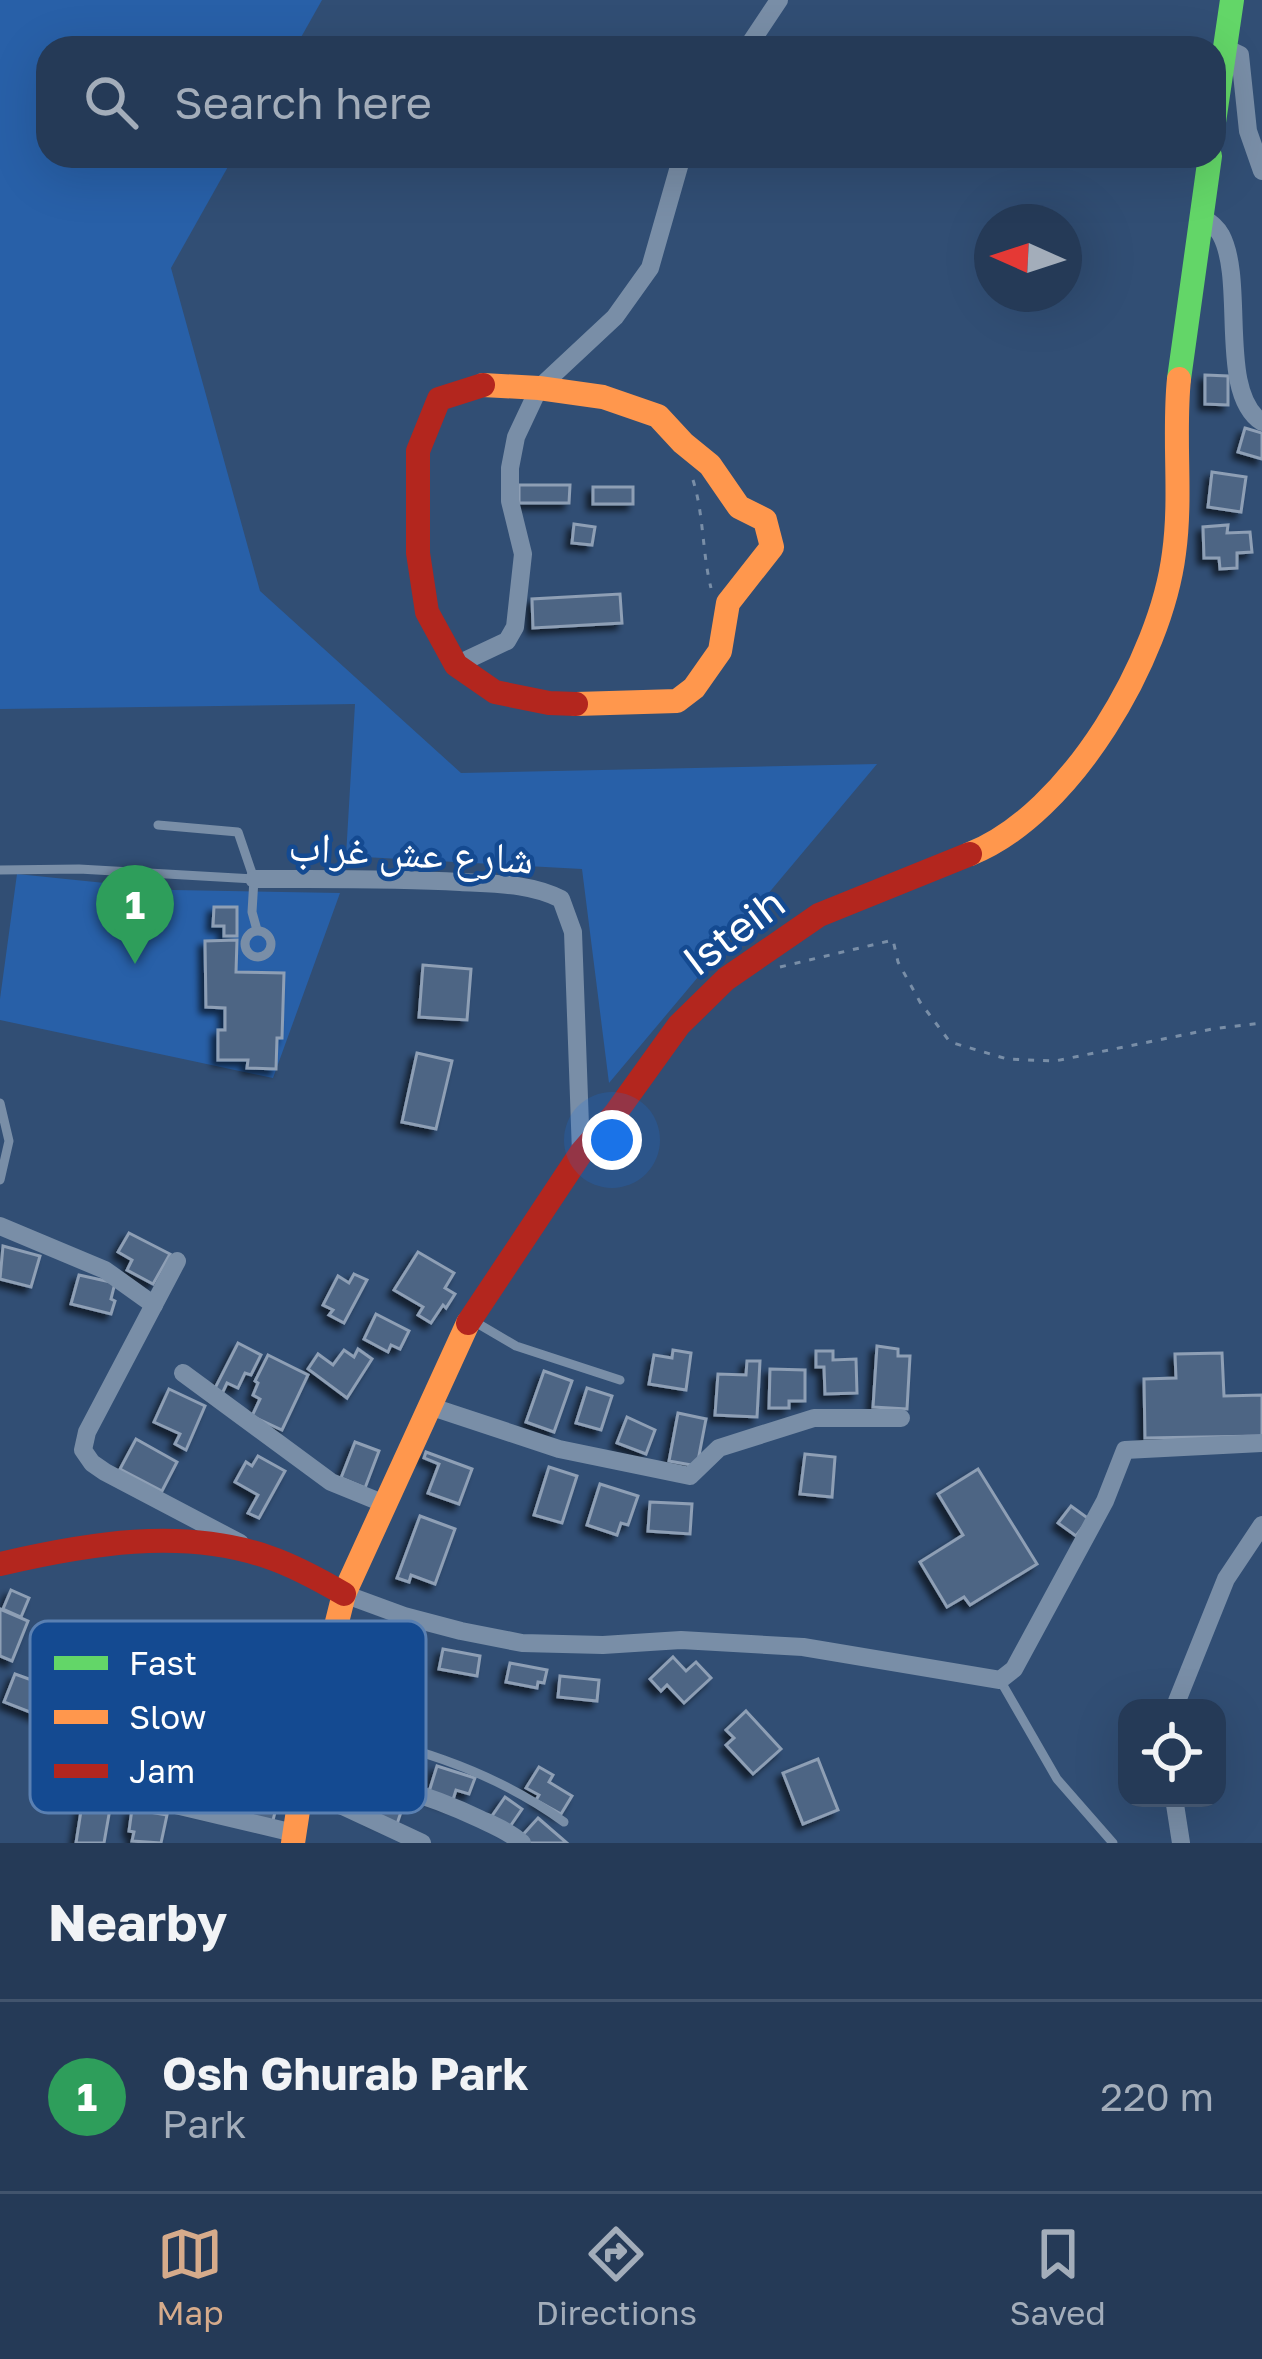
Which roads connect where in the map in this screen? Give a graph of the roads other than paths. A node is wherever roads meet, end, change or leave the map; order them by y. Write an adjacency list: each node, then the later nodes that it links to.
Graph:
1 (779, 0): 3 (street)
2 (1232, 0): 4 (street)
3 (755, 36)
4 (1225, 36)
5 (1226, 49): 8 (street)
6 (679, 168): 10 (street)
7 (1208, 168): 9 (street, Isteih)
8 (1262, 171)
9 (1202, 216): 11 (street); 18 (street, Isteih)
10 (539, 388): 12 (street); 12 (street); 12 (street)
11 (1262, 422)
12 (456, 665)
13 (158, 825): 15 (lane)
14 (0, 871): 15 (lane, شارع عش غراب)
15 (254, 879): 16 (lane); 18 (street, شارع عش غراب)
16 (257, 930)
17 (0, 1103): 19 (lane)
18 (581, 1153): 23 (street, Isteih)
19 (0, 1180)
20 (0, 1226): 22 (street)
21 (177, 1261): 22 (street)
22 (154, 1305): 31 (street)
23 (470, 1319): 25 (lane); 26 (street, Isteih)
24 (183, 1373): 29 (street)
25 (620, 1380)
26 (429, 1406): 27 (street); 29 (street, Isteih)
27 (901, 1418)
28 (1262, 1443): 37 (street)
29 (385, 1504): 33 (street, Isteih)
30 (1262, 1525): 38 (street)
31 (255, 1551): 32 (street); 33 (street)
32 (0, 1564)
33 (344, 1594): 34 (street, Isteih); 35 (street)
34 (337, 1621)
35 (423, 1621)
36 (426, 1622): 37 (street)
37 (1000, 1680): 48 (lane)
38 (1178, 1699)
39 (426, 1752): 44 (lane)
40 (426, 1796): 47 (street)
41 (1175, 1807): 49 (street)
42 (197, 1813): 45 (street)
43 (358, 1813): 46 (street)
44 (564, 1822)
45 (293, 1838)
46 (422, 1843)
47 (522, 1843)
48 (1113, 1843)
49 (1181, 1843)

